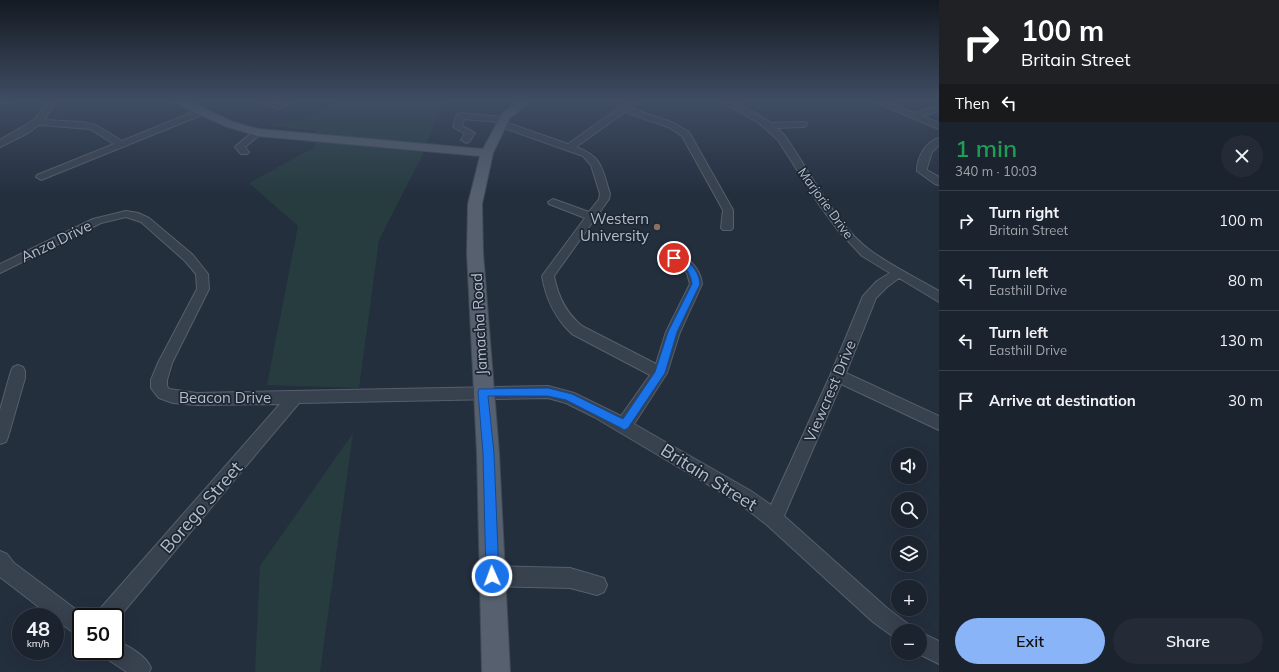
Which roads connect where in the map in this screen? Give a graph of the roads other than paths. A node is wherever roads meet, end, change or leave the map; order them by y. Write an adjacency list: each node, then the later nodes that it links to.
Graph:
1 (22, 131): 13 (street)
2 (99, 131): 14 (street)
3 (153, 131): 14 (street)
4 (466, 131): 11 (street)
5 (497, 131): 17 (main road, Jamacha Road)
6 (527, 131): 15 (street)
7 (592, 131): 15 (street)
8 (682, 131): 23 (street)
9 (775, 131): 26 (street, Marjorie Drive)
10 (258, 132): 16 (street); 17 (main road)
11 (466, 140)
12 (939, 141): 19 (street)
13 (0, 144)
14 (121, 144): 18 (street)
15 (570, 147): 22 (street)
16 (244, 152)
17 (487, 153): 31 (main road, Jamacha Road)
18 (41, 177)
19 (939, 182)
20 (553, 202): 22 (street)
21 (114, 216): 25 (street, Anza Drive); 32 (street, Beacon Drive)
22 (591, 216): 29 (street)
23 (727, 228)
24 (674, 258): 29 (street)
25 (0, 269)
26 (898, 273): 27 (street, Marjorie Drive); 30 (street, Viewcrest Drive)
27 (939, 297)
28 (18, 371): 35 (street)
29 (660, 373): 34 (street)
30 (837, 376): 33 (street); 36 (street, Viewcrest Drive)
31 (483, 392): 32 (street, Beacon Drive); 34 (street, Britain Street); 38 (main road, Jamacha Road)
32 (295, 397): 40 (street, Borego Street)
33 (939, 423)
34 (624, 425): 36 (street, Britain Street)
35 (0, 437)
36 (774, 519): 42 (street, Britain Street)
37 (0, 561): 41 (street)
38 (492, 576): 39 (street); 47 (main road, Jamacha Road)
39 (597, 585)
40 (114, 608)
41 (72, 619)
42 (892, 624)
43 (927, 647): 44 (street)
44 (939, 653)
45 (124, 657): 46 (street)
46 (140, 668)
47 (496, 672)

